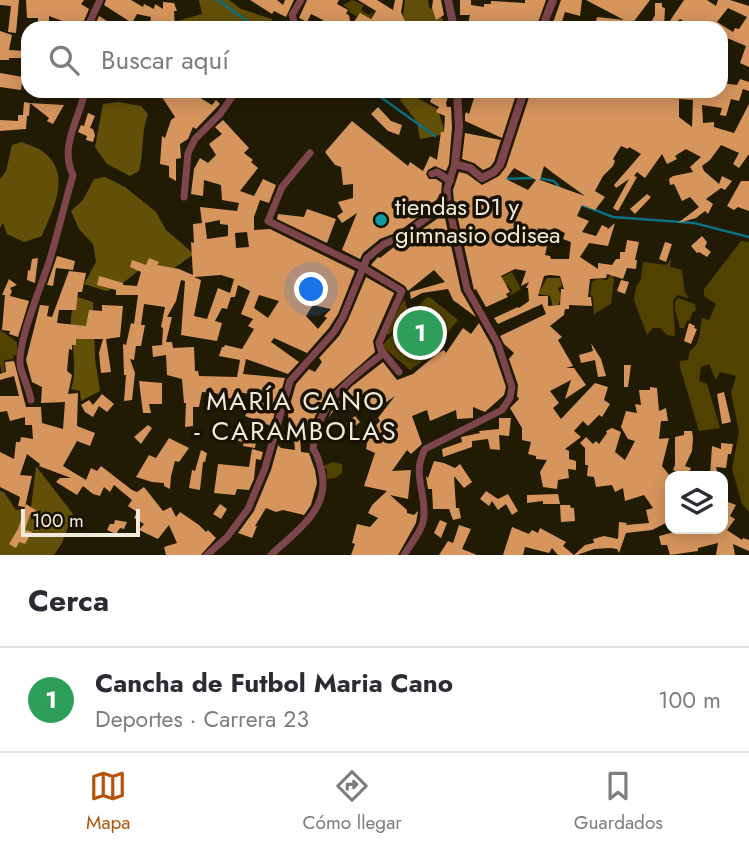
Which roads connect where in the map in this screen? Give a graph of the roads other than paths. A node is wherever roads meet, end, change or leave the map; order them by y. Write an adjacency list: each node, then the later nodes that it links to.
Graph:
1 (100, 0): 5 (street)
2 (300, 0): 6 (street)
3 (448, 0): 7 (street)
4 (553, 0): 8 (street)
5 (90, 21)
6 (294, 21)
7 (452, 21)
8 (545, 21)
9 (84, 98): 22 (street)
10 (231, 98): 17 (street)
11 (457, 98): 14 (street)
12 (522, 98): 14 (street)
13 (310, 153): 19 (street)
14 (455, 164): 16 (street)
15 (432, 174): 16 (street)
16 (450, 181): 18 (street)
17 (184, 197)
18 (448, 202): 19 (street); 25 (street)
19 (362, 267): 20 (street); 23 (street)
20 (384, 354): 21 (street); 24 (street)
21 (399, 372)
22 (31, 400)
23 (207, 555)
24 (271, 555)
25 (404, 555)

